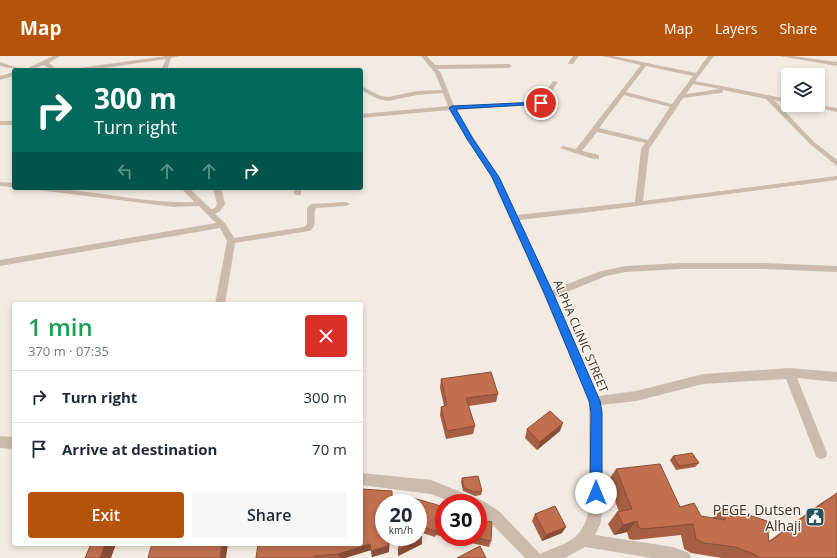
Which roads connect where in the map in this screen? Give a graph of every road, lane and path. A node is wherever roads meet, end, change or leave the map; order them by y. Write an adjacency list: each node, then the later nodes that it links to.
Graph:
1 (57, 56): 10 (street)
2 (177, 56): 8 (street)
3 (424, 56): 16 (street, ALPHA CLINIC STREET)
4 (576, 56): 11 (street)
5 (605, 56): 13 (street)
6 (711, 56): 23 (street)
7 (782, 56): 9 (street)
8 (170, 58): 20 (street); 21 (street)
9 (807, 58): 14 (street)
10 (45, 63): 18 (street); 19 (street)
11 (572, 63)
12 (0, 64): 17 (street)
13 (645, 64): 23 (street); 30 (street)
14 (837, 64)
15 (508, 66): 16 (street)
16 (434, 67): 28 (street, ALPHA CLINIC STREET)
17 (15, 68)
18 (32, 68)
19 (51, 68)
20 (94, 68)
21 (165, 68)
22 (12, 75): 24 (street)
23 (697, 75): 26 (street)
24 (0, 78)
25 (555, 82): 35 (street)
26 (691, 82): 29 (street); 31 (street)
27 (363, 89): 28 (street)
28 (446, 90): 35 (street, ALPHA CLINIC STREET)
29 (732, 90): 31 (street); 32 (street)
30 (622, 92): 34 (street); 41 (street)
31 (681, 96): 34 (street)
32 (768, 97): 33 (street); 46 (street)
33 (781, 100)
34 (674, 106): 42 (street)
35 (452, 108): 38 (street); 57 (street, ALPHA CLINIC STREET)
36 (825, 108): 37 (street)
37 (837, 110)
38 (363, 116)
39 (0, 123): 40 (street)
40 (12, 123)
41 (594, 129): 42 (street); 44 (street)
42 (649, 142): 53 (street)
43 (563, 148): 44 (street)
44 (578, 152): 45 (street)
45 (596, 157)
46 (837, 164)
47 (837, 178): 53 (street)
48 (1, 185): 49 (street)
49 (12, 185)
50 (53, 190): 54 (street)
51 (187, 190): 54 (street)
52 (218, 190): 56 (street)
53 (639, 203): 57 (street)
54 (200, 204): 56 (street)
55 (346, 204): 59 (street)
56 (208, 212): 58 (street)
57 (514, 218): 62 (street, ALPHA CLINIC STREET)
58 (222, 225): 59 (street); 60 (street)
59 (230, 241): 63 (street)
60 (0, 263)
61 (837, 269): 62 (street)
62 (550, 295): 66 (street, ALPHA CLINIC STREET)
63 (220, 302)
64 (789, 373): 65 (street); 66 (street); 69 (street)
65 (837, 376)
66 (595, 401): 73 (street, ALPHA CLINIC STREET)
67 (0, 442): 68 (street)
68 (12, 443)
69 (821, 453)
70 (363, 479): 71 (street)
71 (448, 494)
72 (487, 512): 74 (street)
73 (584, 540): 75 (street); 76 (street)
74 (535, 558)
75 (547, 558)
76 (684, 558)

